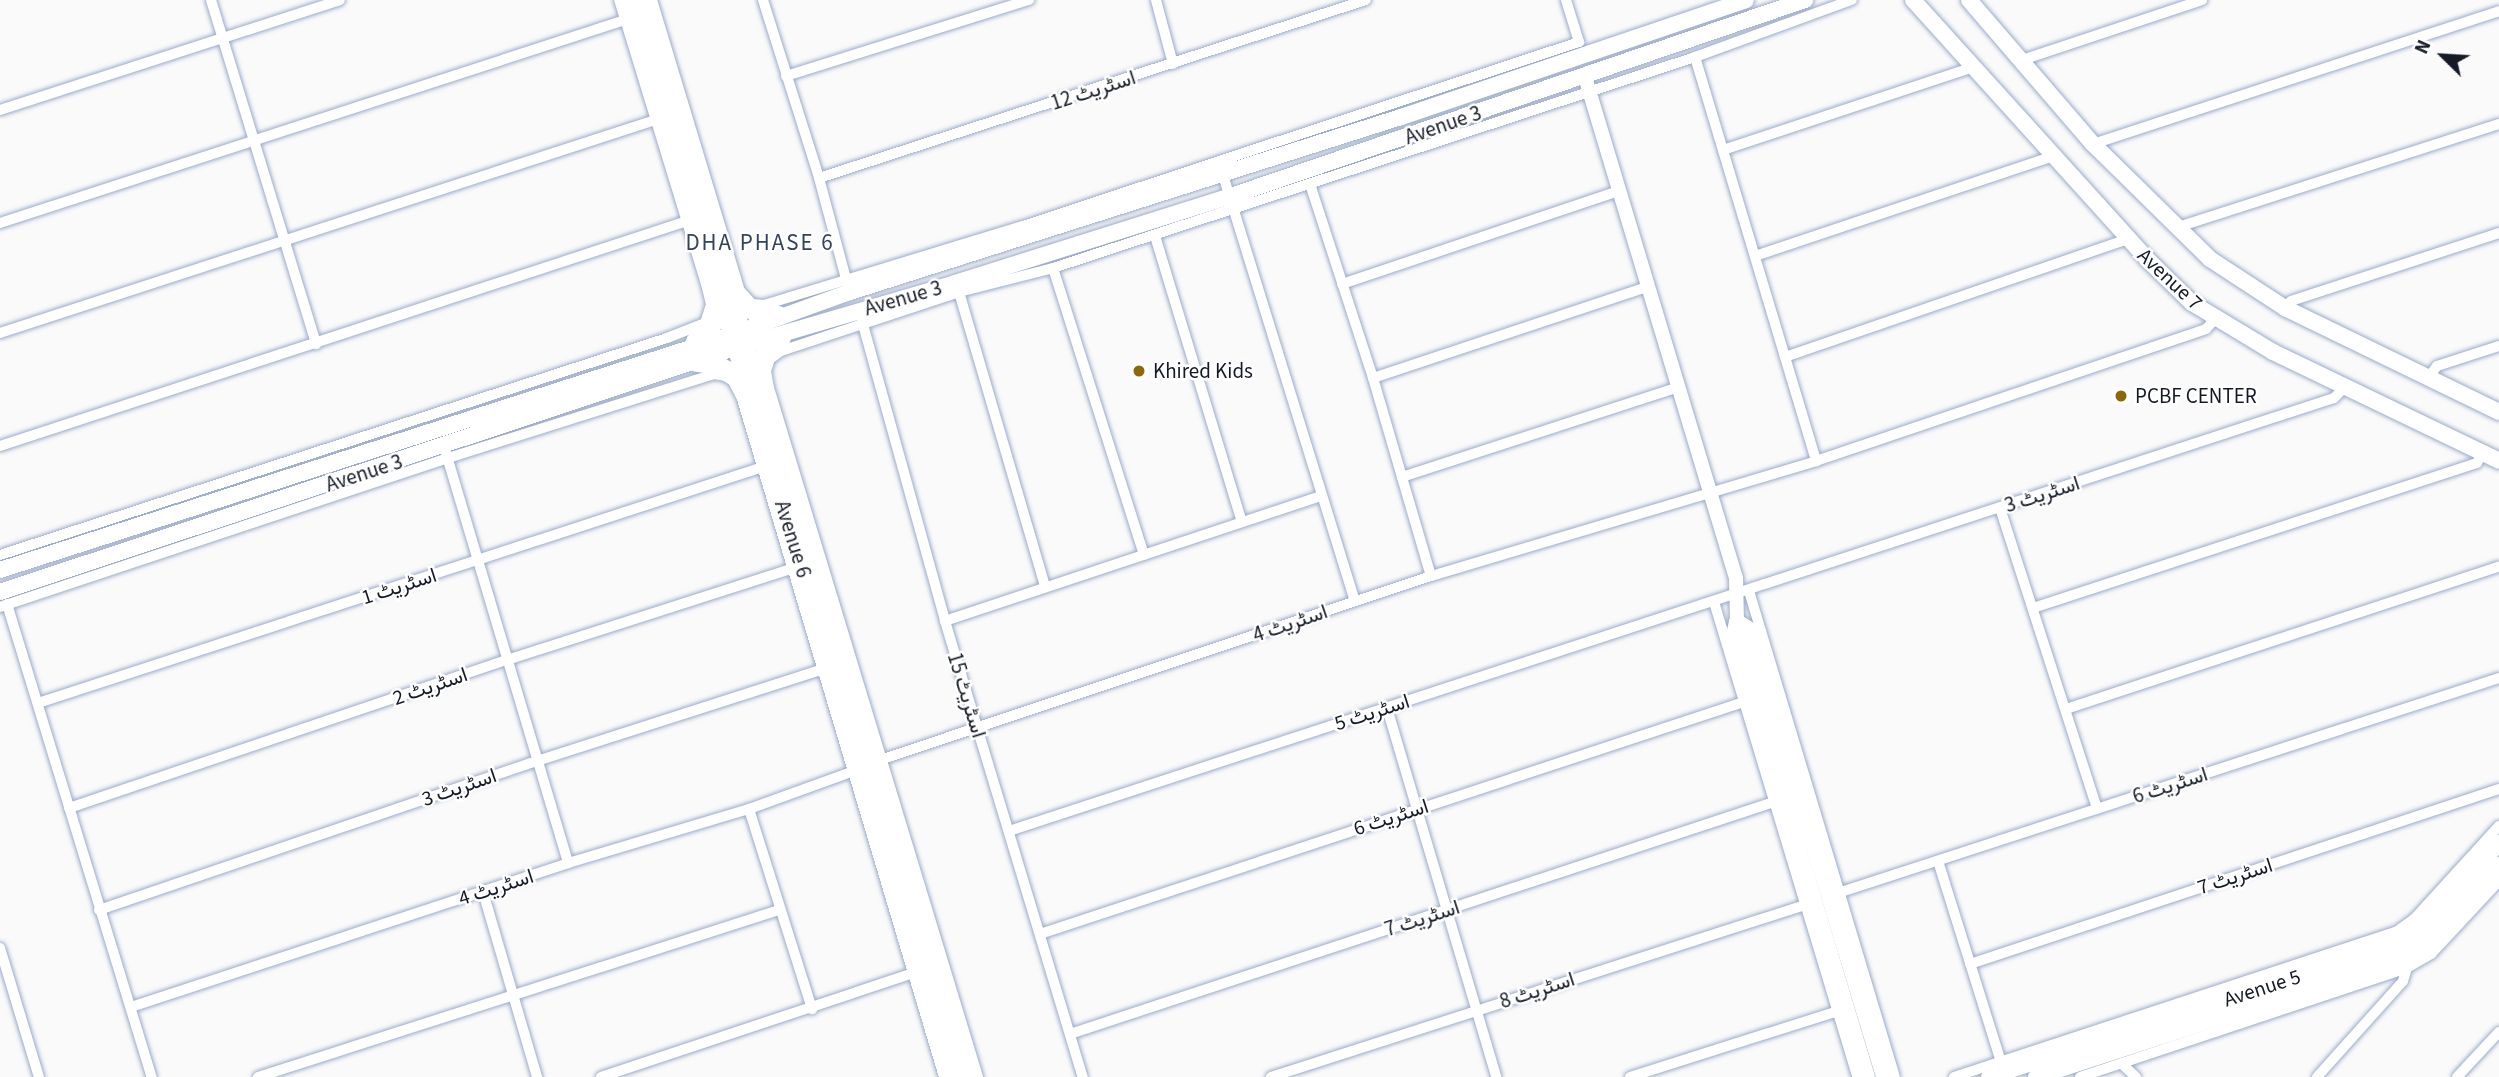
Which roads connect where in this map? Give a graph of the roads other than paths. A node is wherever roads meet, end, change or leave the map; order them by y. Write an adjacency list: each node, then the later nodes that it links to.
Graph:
1 (211, 0): 20 (street)
2 (340, 0): 20 (street)
3 (619, 0): 19 (street)
4 (630, 0): 48 (main road, Avenue 6)
5 (643, 0): 48 (main road, Avenue 6)
6 (652, 0): 48 (street)
7 (763, 0): 25 (street)
8 (1029, 0): 25 (street)
9 (1156, 0): 23 (street)
10 (1366, 0): 23 (street, اسٹریٹ 12)
11 (1566, 0): 50 (street)
12 (1746, 0): 34 (main road, Avenue 3)
13 (1805, 0): 26 (main road, Avenue 3)
14 (1913, 0): 24 (main road, Avenue 7)
15 (1969, 0): 22 (main road, Avenue 7)
16 (2202, 0): 22 (street)
17 (1846, 1): 21 (street)
18 (2499, 11): 31 (street)
19 (625, 20): 28 (street); 30 (street)
20 (222, 38): 27 (street); 30 (street)
21 (1695, 57): 26 (street); 32 (street)
22 (2022, 60): 31 (main road, Avenue 7)
23 (1173, 64): 35 (street, اسٹریٹ 12)
24 (1974, 67): 32 (street); 33 (main road, Avenue 7)
25 (786, 76): 35 (street)
26 (1587, 84): 36 (street); 37 (street); 38 (main road, Avenue 3)
27 (0, 110)
28 (655, 120): 39 (street); 45 (street)
29 (2499, 124): 41 (street)
30 (254, 142): 40 (street); 45 (street)
31 (2093, 144): 41 (main road, Avenue 7)
32 (1723, 150): 46 (street)
33 (2054, 156): 44 (main road, Avenue 7); 46 (street)
34 (1223, 175): 38 (street); 50 (main road, Avenue 3)
35 (819, 178): 50 (street)
36 (1310, 184): 38 (street); 49 (street)
37 (1618, 191): 49 (street); 51 (street)
38 (1230, 204): 43 (street); 56 (main road, Avenue 3); 80 (street)
39 (687, 221): 48 (street); 61 (street)
40 (0, 223)
41 (2178, 227): 54 (main road, Avenue 7)
42 (2499, 233): 54 (street)
43 (1155, 236): 47 (street); 82 (street)
44 (2128, 239): 57 (main road, Avenue 7); 64 (street)
45 (285, 243): 58 (street); 61 (street)
46 (1755, 256): 64 (street)
47 (1054, 268): 52 (street); 84 (street)
48 (721, 278): 50 (street); 53 (main road, Avenue 6); 63 (street)
49 (1342, 284): 67 (street)
50 (848, 285): 55 (main road, Avenue 3)
51 (1649, 286): 67 (street); 68 (street)
52 (959, 292): 56 (street); 90 (street)
53 (727, 302): 55 (main road); 60 (main road, Avenue 6); 63 (main road)
54 (2285, 308): 66 (main road, Avenue 7)
55 (786, 314): 60 (main road, Avenue 3)
56 (861, 318): 59 (main road, Avenue 3); 70 (street); 96 (street, اسٹریٹ 15)
57 (2215, 319): 69 (main road, Avenue 7); 75 (street)
58 (0, 333)
59 (791, 333): 60 (main road, Avenue 3); 65 (main road)
60 (739, 339): 63 (main road, Avenue 3); 65 (main road, Avenue 6)
61 (316, 344): 72 (street)
62 (2499, 346): 66 (street)
63 (677, 351): 65 (main road); 73 (main road, Avenue 3); 83 (street); 88 (main road, Avenue 3)
64 (1785, 357): 75 (street)
65 (750, 376): 70 (main road, Avenue 6)
66 (2428, 377): 71 (main road, Avenue 7)
67 (1373, 378): 78 (street)
68 (1679, 387): 78 (street); 79 (street)
69 (2344, 388): 74 (main road, Avenue 7); 81 (street, اسٹریٹ 3)
70 (756, 394): 73 (street); 77 (street); 107 (main road, Avenue 6)
71 (2499, 412)
72 (0, 446)
73 (446, 452): 85 (street); 92 (main road, Avenue 3)
74 (2482, 453): 76 (main road, Avenue 7); 95 (street)
75 (1816, 461): 79 (street)
76 (2499, 461)
77 (760, 468): 85 (street, اسٹریٹ 1); 87 (street)
78 (1402, 477): 89 (street)
79 (1711, 491): 89 (street, اسٹریٹ 4); 91 (street)
80 (1321, 496): 82 (street); 93 (street)
81 (2000, 508): 91 (street, اسٹریٹ 3); 95 (street)
82 (1242, 522): 84 (street)
83 (0, 555)
84 (1144, 555): 90 (street)
85 (478, 561): 98 (street); 102 (street, اسٹریٹ 1)
86 (2499, 567): 104 (street)
87 (791, 569): 98 (street, اسٹریٹ 2); 99 (street)
88 (0, 570)
89 (1431, 576): 93 (street, اسٹریٹ 4)
90 (1045, 587): 96 (street)
91 (1743, 593): 94 (street, اسٹریٹ 5); 97 (street); 120 (street)
92 (2, 601): 102 (street)
93 (1355, 601): 105 (street, اسٹریٹ 4)
94 (1714, 602): 101 (street); 103 (street, اسٹریٹ 5)
95 (2033, 607): 104 (street)
96 (945, 621): 105 (street, اسٹریٹ 15)
97 (1737, 622): 120 (main road); 137 (main road)
98 (507, 660): 106 (street); 110 (street, اسٹریٹ 2)
99 (821, 670): 106 (street, اسٹریٹ 3); 107 (street)
100 (2499, 678): 113 (street, اسٹریٹ 6)
101 (1744, 702): 109 (street); 112 (street, اسٹریٹ 6)
102 (38, 703): 110 (street)
103 (1387, 708): 112 (street); 115 (street, اسٹریٹ 5)
104 (2066, 709): 113 (street)
105 (978, 729): 107 (street, اسٹریٹ 4); 115 (street, اسٹریٹ 15)
106 (537, 761): 118 (street); 125 (street, اسٹریٹ 3)
107 (867, 766): 111 (street, اسٹریٹ 4); 132 (street); 149 (main road, Avenue 6); 150 (main road, Avenue 6); 151 (street)
108 (2499, 789): 130 (street, اسٹریٹ 7)
109 (1774, 802): 124 (street); 126 (street, اسٹریٹ 7)
110 (69, 808): 125 (street)
111 (749, 809): 118 (street, اسٹریٹ 4); 127 (street)
112 (1417, 809): 126 (street); 128 (street, اسٹریٹ 6)
113 (2097, 809): 117 (street, اسٹریٹ 6)
114 (2499, 826): 140 (street)
115 (1009, 831): 128 (street, اسٹریٹ 15)
116 (2499, 843): 161 (main road, Avenue 5)
117 (1938, 861): 123 (street, اسٹریٹ 6); 130 (street)
118 (568, 863): 122 (street, اسٹریٹ 4)
119 (2499, 865): 162 (main road, Avenue 5)
120 (1829, 873): 123 (street); 158 (main road)
121 (2499, 881): 131 (street)
122 (483, 892): 133 (street); 134 (street, اسٹریٹ 4)
123 (1841, 892): 159 (street)
124 (1805, 905): 136 (street, اسٹریٹ 8); 137 (street)
125 (99, 910): 134 (street)
126 (1447, 910): 136 (street); 139 (street, اسٹریٹ 7)
127 (779, 911): 133 (street); 135 (street)
128 (1040, 934): 139 (street, اسٹریٹ 15)
129 (0, 948): 143 (street)
130 (1970, 964): 140 (street)
131 (2407, 968): 141 (street); 165 (street)
132 (914, 973): 135 (street); 148 (street)
133 (513, 994): 145 (street); 146 (street)
134 (131, 1007): 144 (street)
135 (812, 1009): 147 (street)
136 (1476, 1010): 153 (street, اسٹریٹ 8); 154 (street)
137 (1842, 1010): 155 (street); 156 (street); 157 (main road)
138 (2499, 1032): 166 (street)
139 (1070, 1034): 152 (street, اسٹریٹ 15)
140 (2001, 1062): 160 (street)
141 (2122, 1063): 142 (street); 164 (street)
142 (2106, 1073): 163 (street)
143 (39, 1077)
144 (152, 1077)
145 (258, 1077)
146 (537, 1077)
147 (601, 1077)
148 (943, 1077)
149 (956, 1077)
150 (967, 1077)
151 (978, 1077)
152 (1083, 1077)
153 (1271, 1077)
154 (1496, 1077)
155 (1630, 1077)
156 (1857, 1077)
157 (1867, 1077)
158 (1884, 1077)
159 (1895, 1077)
160 (1954, 1077)
161 (1989, 1077)
162 (2036, 1077)
163 (2080, 1077)
164 (2136, 1077)
165 (2317, 1077)
166 (2457, 1077)

